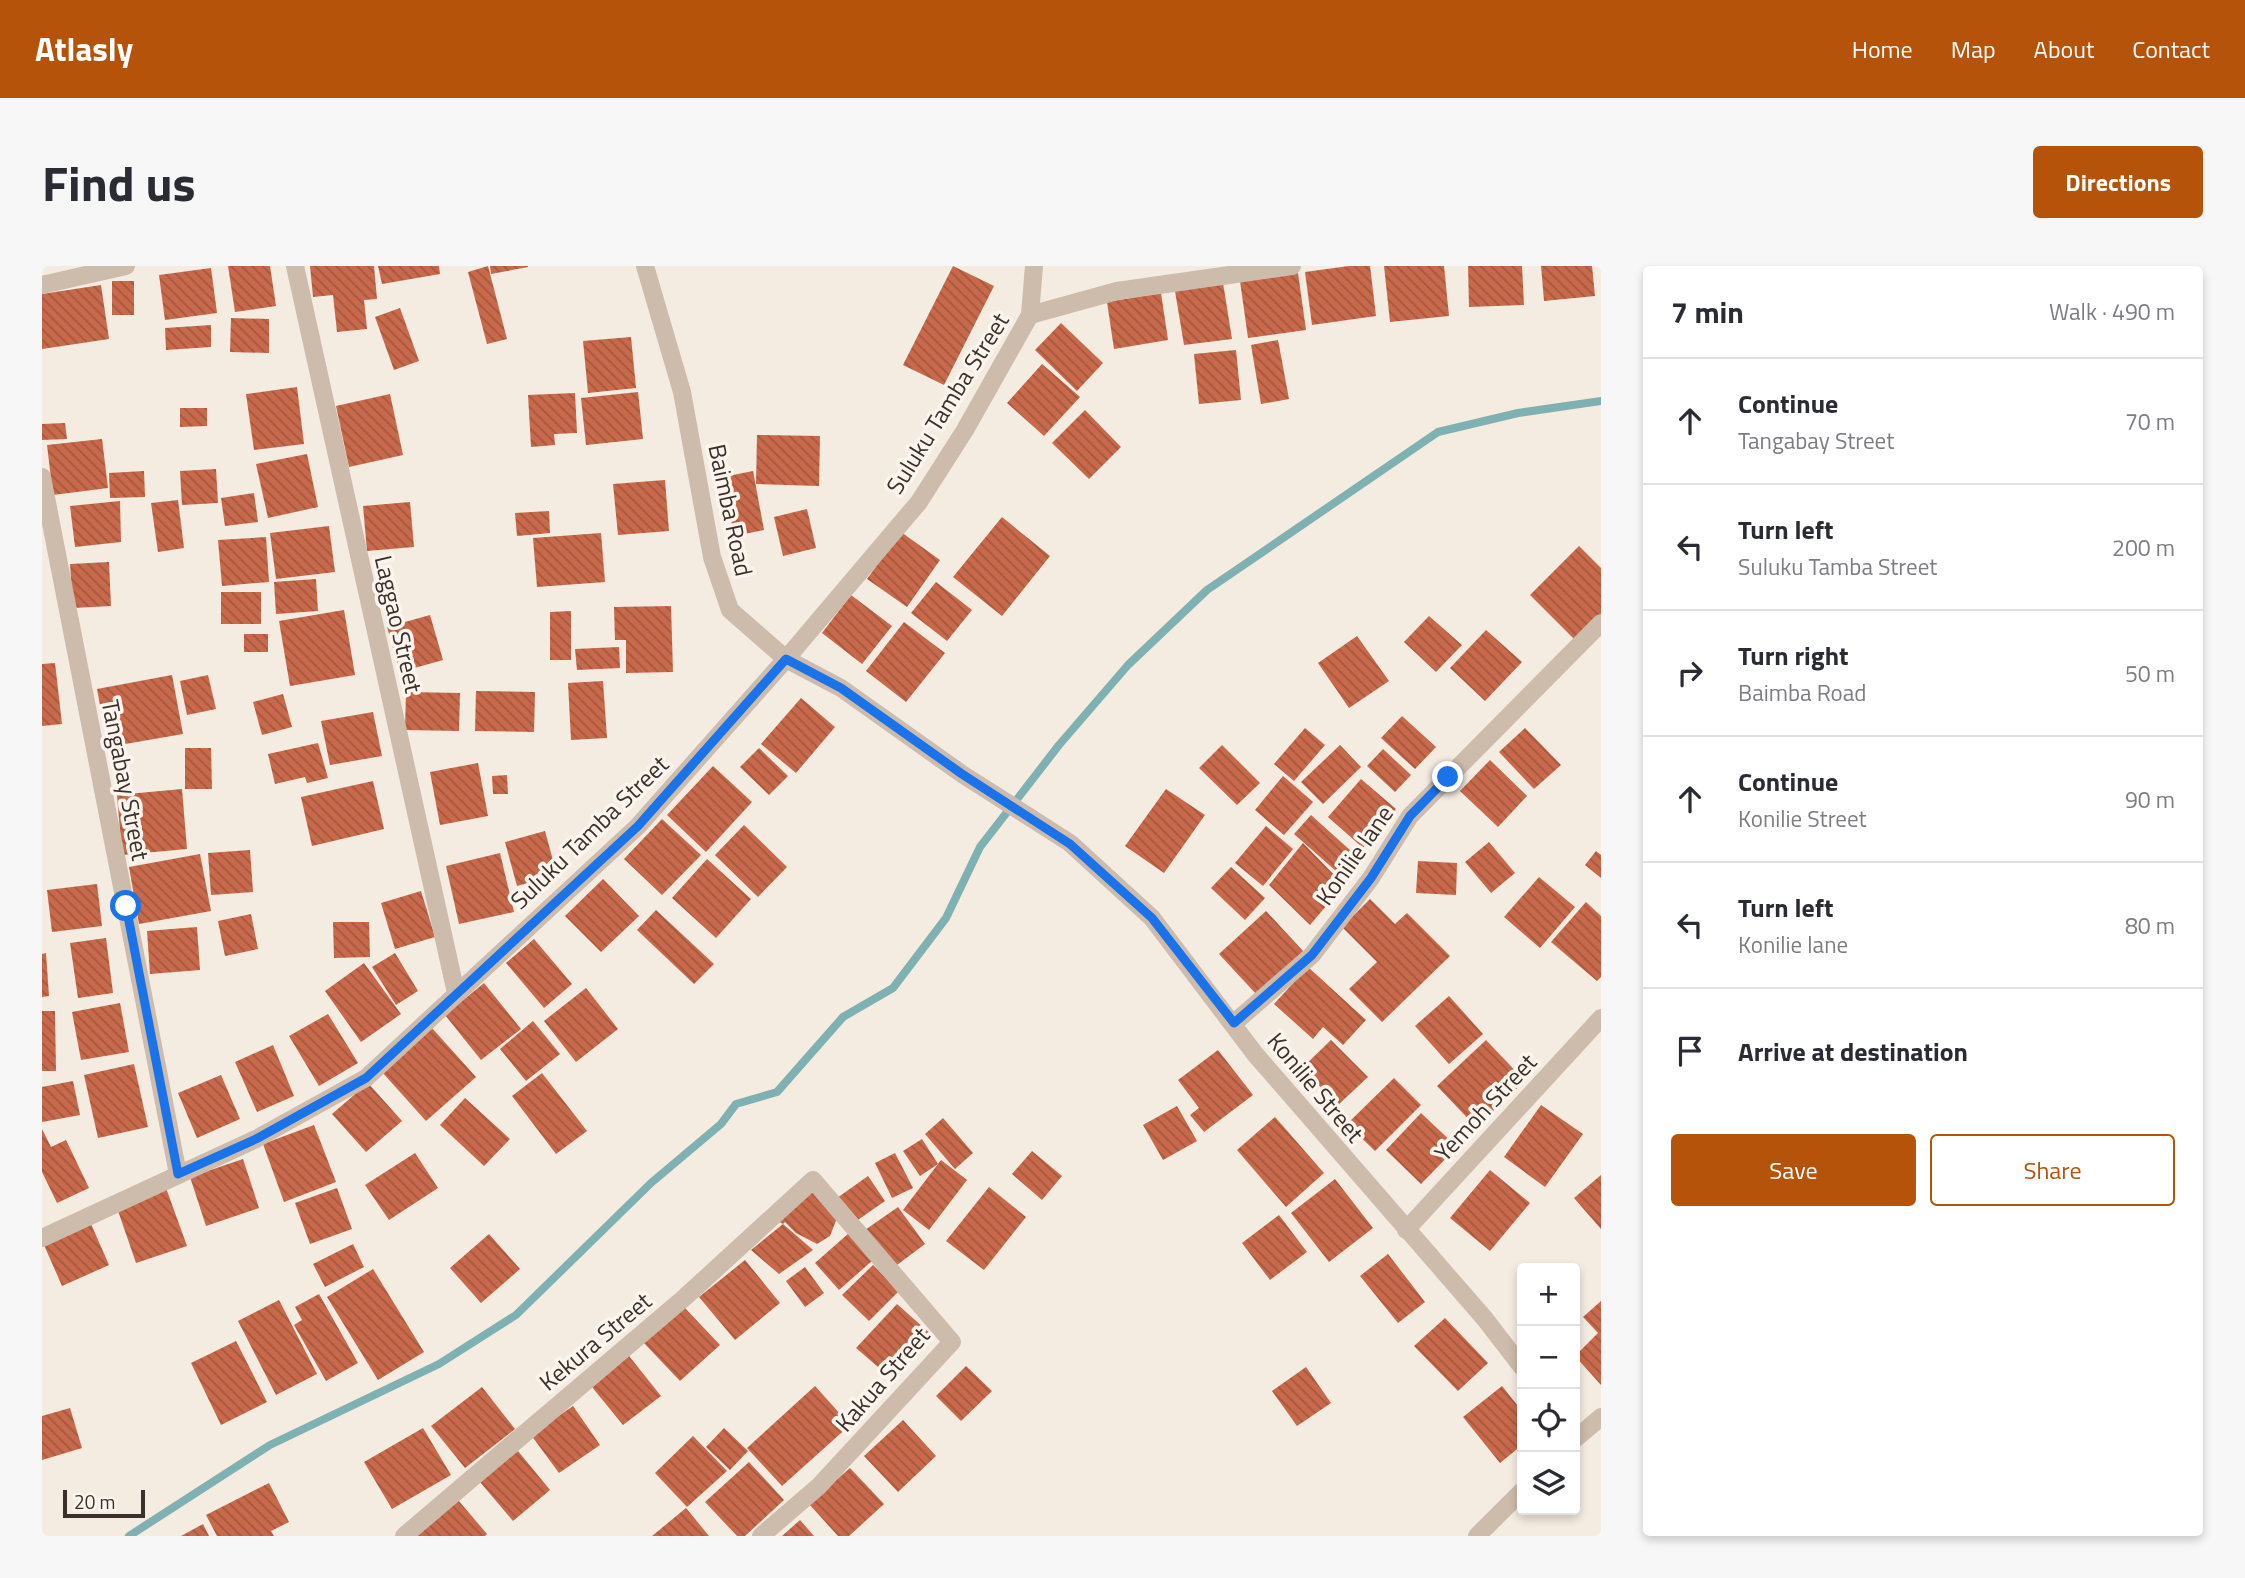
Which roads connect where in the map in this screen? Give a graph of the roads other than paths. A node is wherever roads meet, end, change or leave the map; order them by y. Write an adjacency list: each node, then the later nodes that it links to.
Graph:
1 (126, 266): 6 (street)
2 (295, 266): 12 (street, Laggao Street)
3 (645, 266): 10 (street, Baimba Road)
4 (1034, 266): 7 (street, Suluku Tamba Street)
5 (1292, 266): 7 (street)
6 (42, 285)
7 (1030, 315): 10 (street, Suluku Tamba Street)
8 (42, 477): 15 (street, Tangabay Street)
9 (1601, 623): 14 (street, Konilie lane)
10 (786, 659): 11 (street, Baimba Road); 12 (street, Suluku Tamba Street)
11 (962, 774): 14 (street, Konilie Street)
12 (456, 993): 15 (street, Suluku Tamba Street)
13 (1601, 1018): 17 (street, Yemoh Street)
14 (1234, 1023): 17 (street, Konilie Street)
15 (178, 1174): 18 (street, Suluku Tamba Street)
16 (813, 1180): 23 (street, Kekura Street); 24 (street, Kakua Street)
17 (1406, 1230): 19 (street, Konilie Street)
18 (42, 1238)
19 (1517, 1361)
20 (1601, 1417): 21 (street)
21 (1580, 1434)
22 (1517, 1496): 25 (street)
23 (404, 1536)
24 (761, 1536)
25 (1476, 1536)

